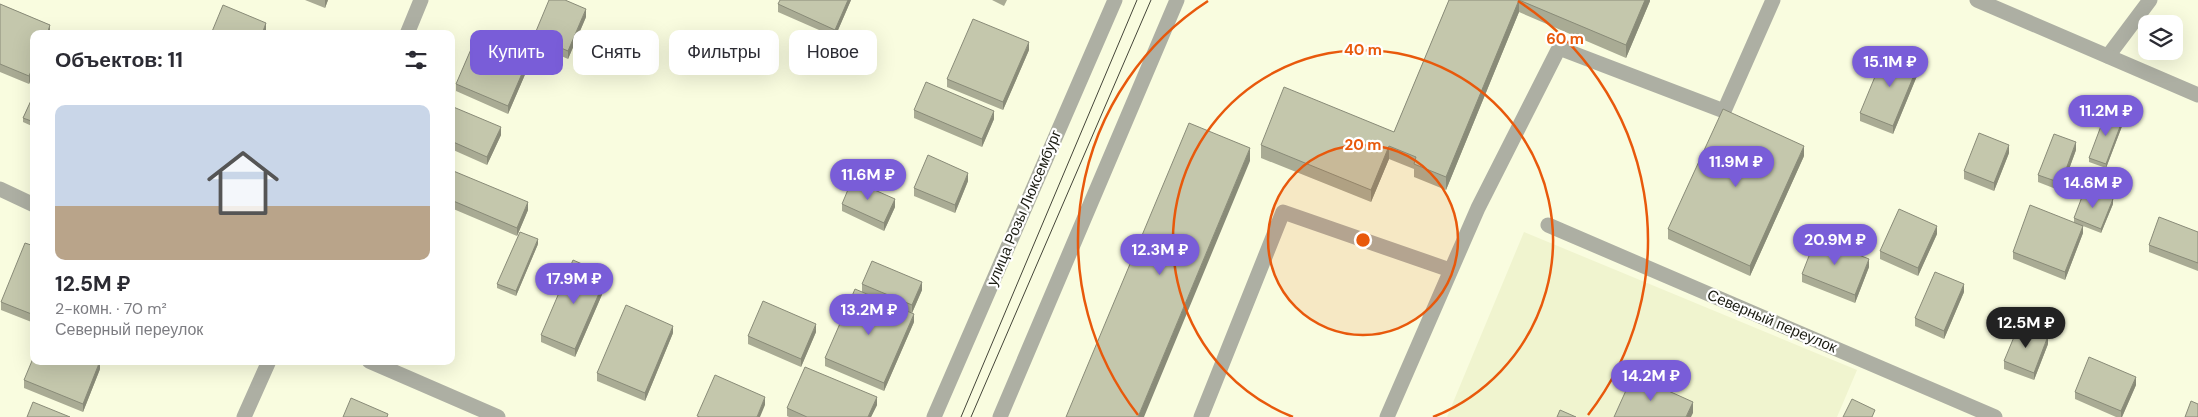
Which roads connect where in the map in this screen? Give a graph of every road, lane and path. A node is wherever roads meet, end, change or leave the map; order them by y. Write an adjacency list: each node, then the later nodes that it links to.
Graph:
1 (421, 0): 7 (street)
2 (1115, 0): 18 (street, улица Розы Люксембург)
3 (1177, 0): 19 (street)
4 (1773, 0): 13 (street)
5 (1977, 0): 8 (street)
6 (2150, 0): 8 (street)
7 (409, 30)
8 (2108, 56): 9 (street)
9 (2198, 95)
10 (0, 189): 11 (street)
11 (30, 203)
12 (1548, 224): 22 (street, Северный переулок)
13 (1450, 270): 20 (street); 21 (street)
14 (267, 365): 16 (street)
15 (378, 365): 17 (street)
16 (244, 417)
17 (498, 417)
18 (934, 417)
19 (1000, 417)
20 (1201, 417)
21 (1387, 417)
22 (1995, 417)

